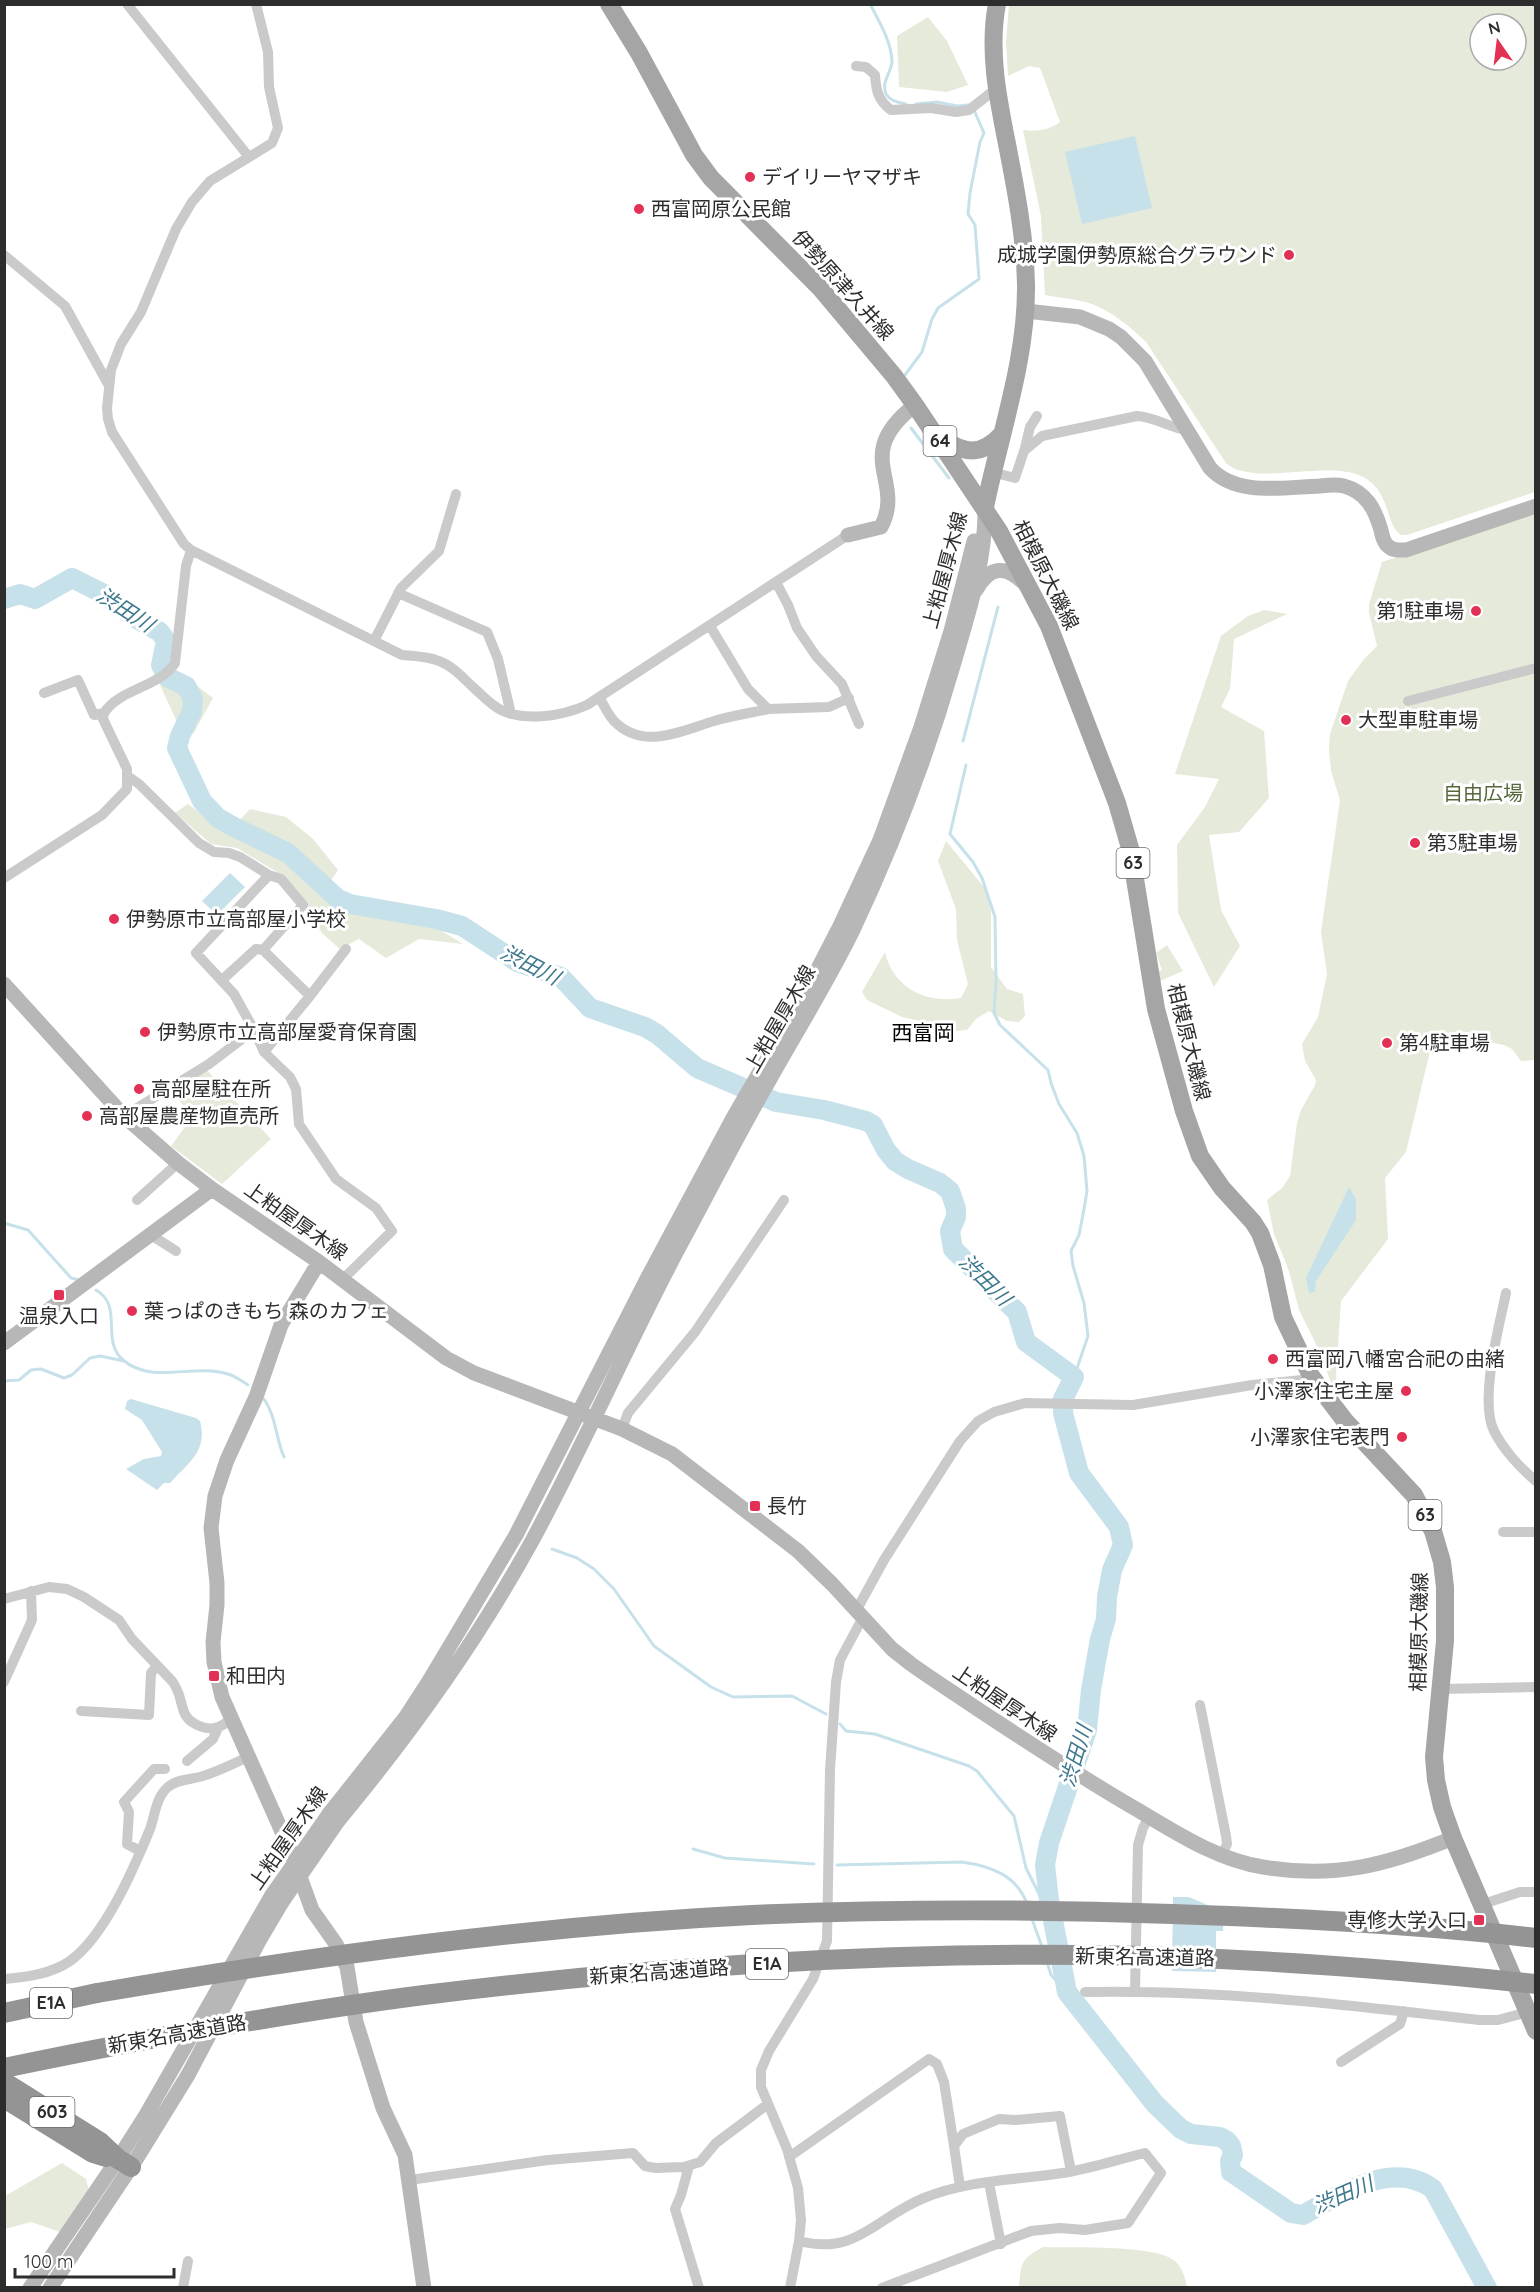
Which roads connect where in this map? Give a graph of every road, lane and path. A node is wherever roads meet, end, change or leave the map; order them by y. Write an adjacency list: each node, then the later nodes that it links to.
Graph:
1 (127, 4): 7 (street)
2 (256, 4): 7 (street)
3 (609, 4): 11 (main road, 伊勢原津久井線 / 64)
4 (997, 4): 6 (main road)
5 (856, 66): 6 (street)
6 (997, 88): 9 (main road)
7 (249, 157): 10 (street)
8 (4, 255): 10 (street)
9 (1026, 311): 13 (main road); 15 (main road)
10 (108, 384): 22 (street)
11 (915, 405): 14 (main road, 伊勢原津久井線 / 64); 21 (main road)
12 (1037, 416): 16 (street)
13 (1186, 430): 16 (street); 19 (main road)
14 (937, 435): 15 (main road); 20 (main road, 伊勢原津久井線 / 64)
15 (1001, 435): 17 (main road)
16 (1024, 451): 17 (street)
17 (992, 472): 20 (main road)
18 (456, 494): 25 (street)
19 (1536, 506)
20 (985, 507): 24 (main road, 相模原大磯線 / 63); 26 (main road, 上粕屋厚木線); 48 (main road, 上粕屋厚木線)
21 (848, 535): 23 (street)
22 (191, 550): 28 (street); 35 (street)
23 (776, 582): 27 (street); 32 (street)
24 (1032, 591): 26 (main road); 60 (main road, 相模原大磯線 / 63)
25 (398, 593): 28 (street); 36 (street)
26 (972, 598): 48 (main road, 上粕屋厚木線)
27 (711, 626): 31 (street); 34 (street)
28 (374, 641): 36 (street)
29 (1536, 668): 33 (street)
30 (44, 693): 35 (street)
31 (599, 697): 34 (street); 36 (street)
32 (849, 698): 34 (street); 37 (street)
33 (1408, 701)
34 (768, 709)
35 (104, 713): 38 (street)
36 (511, 714)
37 (859, 724)
38 (129, 777): 39 (street); 40 (street)
39 (269, 875): 42 (street); 43 (street)
40 (4, 878)
41 (346, 949): 45 (street)
42 (263, 950): 43 (street); 45 (street)
43 (222, 980): 46 (street)
44 (4, 984): 49 (main road)
45 (310, 996): 47 (street)
46 (254, 1030): 47 (street); 49 (street)
47 (264, 1052): 57 (street)
48 (765, 1076): 61 (main road, 上粕屋厚木線)
49 (124, 1116): 50 (main road)
50 (178, 1163): 51 (main road); 52 (street)
51 (212, 1189): 54 (main road, 上粕屋厚木線); 56 (main road, 上粕屋厚木線)
52 (137, 1200)
53 (784, 1200): 62 (street)
54 (151, 1235): 55 (street); 59 (main road, 上粕屋厚木線)
55 (176, 1251)
56 (319, 1262): 57 (main road, 上粕屋厚木線); 75 (main road)
57 (342, 1280): 61 (main road, 上粕屋厚木線)
58 (1506, 1293): 63 (street)
59 (4, 1343)
60 (1311, 1376): 68 (street); 72 (main road, 相模原大磯線 / 63)
61 (586, 1416): 62 (main road, 上粕屋厚木線); 105 (main road, 上粕屋厚木線, bridge)
62 (622, 1430): 68 (main road, 上粕屋厚木線)
63 (1536, 1481)
64 (1503, 1532): 65 (street)
65 (1536, 1532)
66 (31, 1591): 67 (street); 69 (street); 70 (street)
67 (4, 1599)
68 (859, 1615): 80 (main road, 上粕屋厚木線); 101 (street)
69 (157, 1666): 74 (street); 76 (street)
70 (4, 1682)
71 (1536, 1687): 72 (street)
72 (1442, 1689): 81 (main road, 相模原大磯線 / 63)
73 (1200, 1705): 83 (street)
74 (81, 1712)
75 (232, 1719): 76 (street); 77 (main road)
76 (218, 1728): 78 (street)
77 (248, 1757): 82 (street); 108 (main road)
78 (187, 1761)
79 (165, 1769): 82 (street)
80 (1149, 1817): 83 (main road, 上粕屋厚木線); 89 (street)
81 (1453, 1838): 83 (main road, 上粕屋厚木線); 85 (main road, 相模原大磯線 / 63)
82 (140, 1851): 87 (street)
83 (1222, 1855)
84 (1536, 1892): 85 (street)
85 (1483, 1904): 94 (main road, 相模原大磯線 / 63)
86 (1536, 1938): 91 (highway, E1A, bridge)
87 (4, 1979)
88 (1536, 1984): 98 (highway, 新東名高速道路 / E1A, bridge)
89 (1135, 1991): 90 (street); 93 (street)
90 (1085, 1992)
91 (97, 1993): 92 (highway); 95 (highway, E1A)
92 (4, 2007)
93 (1404, 2011): 94 (street); 97 (street)
94 (1528, 2012): 96 (main road, 相模原大磯線 / 63)
95 (4, 2013)
96 (1536, 2031)
97 (1341, 2062)
98 (4, 2068)
99 (4, 2082): 103 (highway, 603)
100 (4, 2098): 103 (highway, 603)
101 (768, 2104): 104 (street); 106 (street)
102 (954, 2146): 104 (street); 107 (street); 110 (street)
103 (96, 2148): 105 (highway, 603)
104 (789, 2157): 111 (street)
105 (124, 2163): 114 (main road, 上粕屋厚木線); 115 (main road, 上粕屋厚木線)
106 (689, 2166): 108 (street); 118 (street)
107 (1071, 2171): 109 (street); 112 (street)
108 (410, 2180): 117 (main road)
109 (989, 2183): 110 (street); 112 (street)
110 (960, 2187): 111 (street)
111 (799, 2241): 119 (street)
112 (1000, 2244): 120 (street)
113 (188, 2261): 116 (street)
114 (30, 2288)
115 (50, 2288)
116 (183, 2288)
117 (424, 2288)
118 (699, 2288)
119 (790, 2288)
120 (882, 2288)

